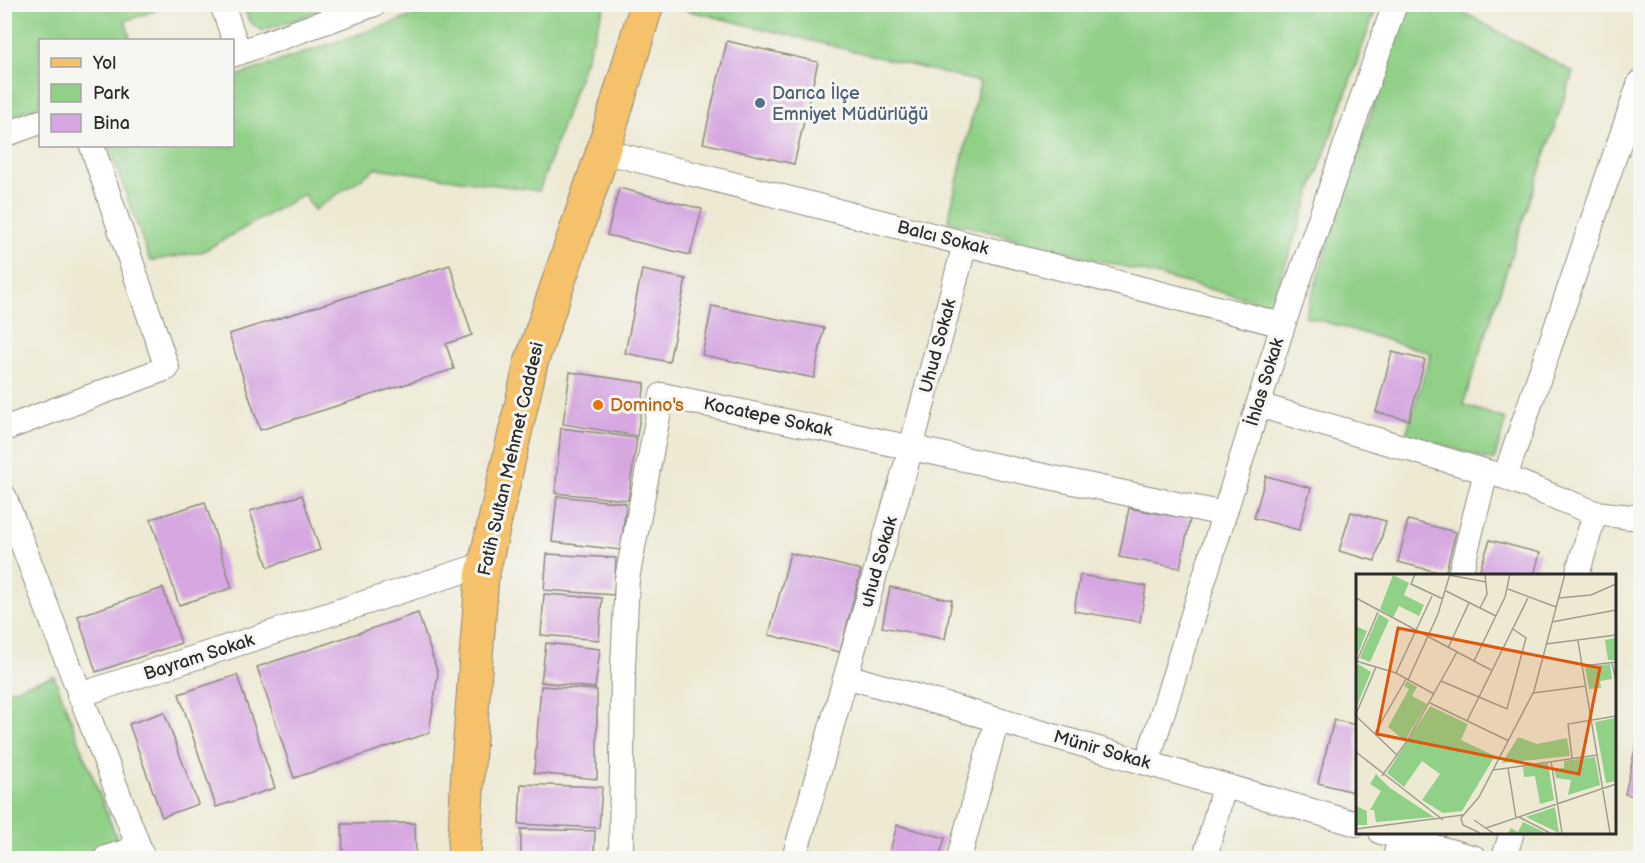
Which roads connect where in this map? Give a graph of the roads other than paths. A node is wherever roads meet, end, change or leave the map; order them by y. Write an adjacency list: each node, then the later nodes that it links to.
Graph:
1 (222, 4): 5 (street)
2 (375, 4): 6 (street)
3 (647, 4): 11 (main road, Fatih Sultan Mehmet Caddesi)
4 (1395, 4): 13 (street, İhlas Sokak)
5 (232, 39)
6 (236, 54)
7 (1641, 82): 17 (street)
8 (39, 122): 9 (street)
9 (4, 135)
10 (92, 147): 15 (street)
11 (603, 151): 12 (street, Balcı Sokak); 22 (main road, Fatih Sultan Mehmet Caddesi)
12 (965, 244): 13 (street, Balcı Sokak); 16 (street, Uhud Sokak)
13 (1283, 325): 14 (street, İhlas Sokak)
14 (1258, 405): 17 (street); 20 (street, İhlas Sokak)
15 (4, 429)
16 (911, 448): 20 (street, Kocatepe Sokak); 25 (street, uhud Sokak); 36 (street, Kocatepe Sokak)
17 (1495, 474): 19 (street); 23 (street)
18 (4, 496): 26 (street)
19 (1594, 513): 21 (street); 24 (street)
20 (1224, 514): 28 (street, İhlas Sokak)
21 (1641, 518)
22 (485, 564): 26 (street, Bayram Sokak); 35 (main road, Fatih Sultan Mehmet Caddesi)
23 (1460, 574)
24 (1577, 574)
25 (846, 676): 27 (street, Münir Sokak); 37 (street)
26 (80, 695): 33 (street)
27 (996, 720): 28 (street, Münir Sokak); 38 (street)
28 (1147, 763): 29 (street, Münir Sokak)
29 (1224, 786): 30 (street, Münir Sokak); 39 (street)
30 (1356, 824)
31 (1511, 833): 41 (street)
32 (1394, 840): 40 (street)
33 (140, 853): 34 (street)
34 (106, 858)
35 (464, 858)
36 (621, 858)
37 (794, 858)
38 (959, 858)
39 (1205, 858)
40 (1475, 858)
41 (1504, 858)

